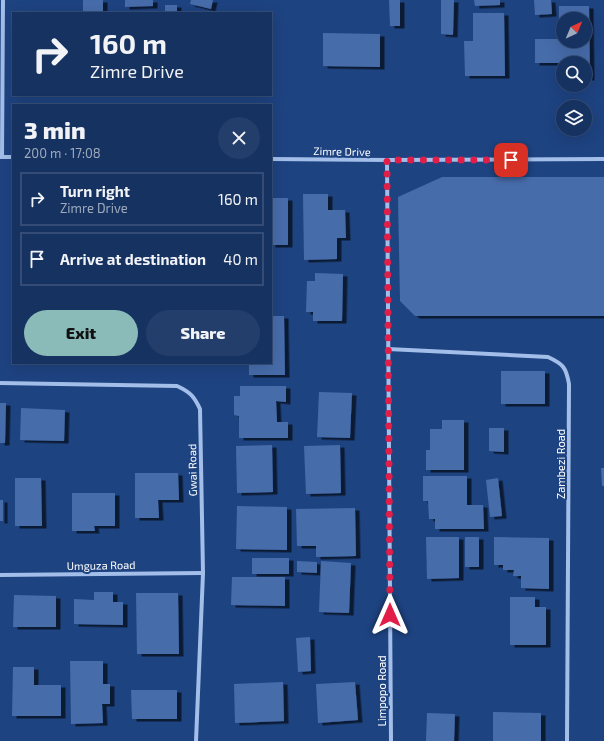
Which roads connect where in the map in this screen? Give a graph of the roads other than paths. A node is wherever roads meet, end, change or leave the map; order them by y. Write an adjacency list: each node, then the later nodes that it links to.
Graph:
1 (3, 0): 2 (street)
2 (1, 157): 3 (street)
3 (12, 157)
4 (272, 159): 6 (street, Zimre Drive)
5 (604, 159): 6 (street, Zimre Drive)
6 (387, 160): 7 (street, Limpopo Road)
7 (388, 348): 12 (street, Limpopo Road); 13 (street, Zambezi Road)
8 (0, 383): 9 (street, Gwai Road)
9 (203, 573): 10 (street, Umguza Road); 11 (street, Gwai Road)
10 (0, 575)
11 (196, 741)
12 (391, 741)
13 (567, 741)

